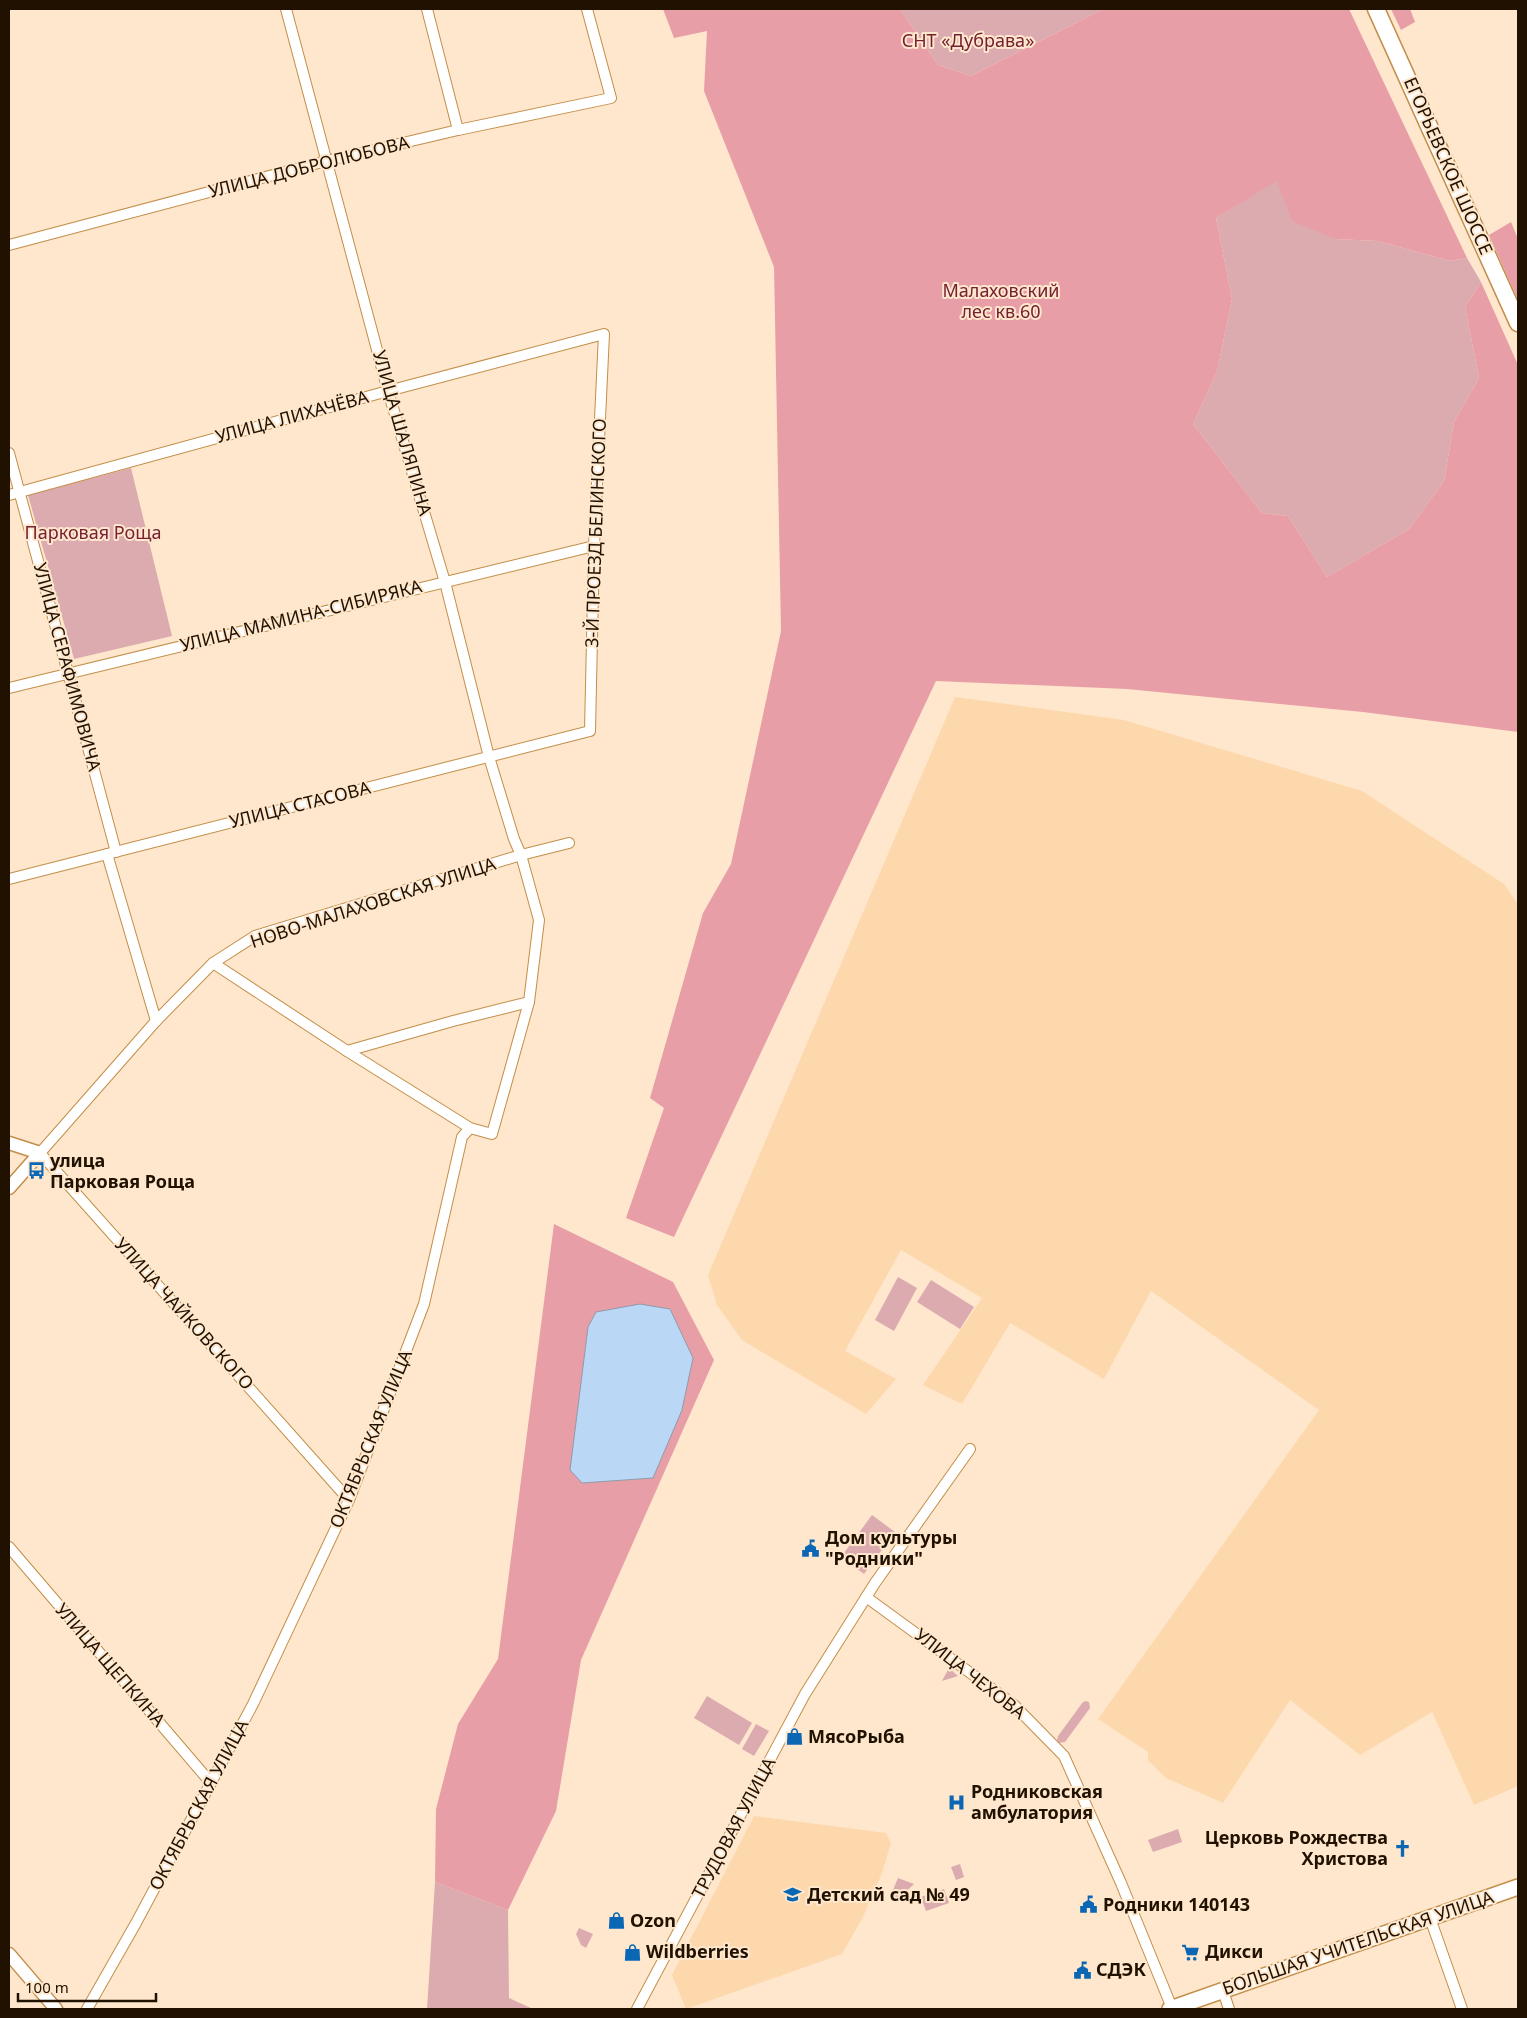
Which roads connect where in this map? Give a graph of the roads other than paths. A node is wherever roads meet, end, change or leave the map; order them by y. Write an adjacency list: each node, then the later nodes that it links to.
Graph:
1 (286, 9): 6 (street, УЛИЦА ШАЛЯПИНА)
2 (427, 9): 5 (street)
3 (587, 9): 5 (street, УЛИЦА ДОБРОЛЮБОВА)
4 (1376, 9): 8 (main road, ЕГОРЬЕВСКОЕ ШОССЕ)
5 (458, 130): 6 (street, УЛИЦА ДОБРОЛЮБОВА)
6 (326, 161): 7 (street, УЛИЦА ДОБРОЛЮБОВА); 10 (street, УЛИЦА ШАЛЯПИНА)
7 (9, 245)
8 (1518, 323)
9 (604, 334): 10 (street, УЛИЦА ЛИХАЧЁВА); 13 (street, 3-Й ПРОЕЗД БЕЛИНСКОГО)
10 (388, 390): 12 (street, УЛИЦА ЛИХАЧЁВА); 14 (street, УЛИЦА ШАЛЯПИНА)
11 (9, 454): 12 (street, УЛИЦА СЕРАФИМОВИЧА)
12 (14, 493): 15 (street, УЛИЦА СЕРАФИМОВИЧА)
13 (594, 546): 14 (street, УЛИЦА МАМИНА-СИБИРЯКА); 17 (street, 3-Й ПРОЕЗД БЕЛИНСКОГО)
14 (445, 582): 15 (street, УЛИЦА МАМИНА-СИБИРЯКА); 18 (street, УЛИЦА ШАЛЯПИНА)
15 (69, 672): 16 (street, УЛИЦА МАМИНА-СИБИРЯКА); 20 (street, УЛИЦА СЕРАФИМОВИЧА)
16 (9, 688)
17 (590, 732): 18 (street, УЛИЦА СТАСОВА)
18 (489, 757): 20 (street, УЛИЦА СТАСОВА); 21 (street, УЛИЦА ШАЛЯПИНА)
19 (569, 843): 21 (street, НОВО-МАЛАХОВСКАЯ УЛИЦА)
20 (112, 853): 22 (street, УЛИЦА СТАСОВА); 25 (street, УЛИЦА СЕРАФИМОВИЧА)
21 (521, 855): 23 (street, НОВО-МАЛАХОВСКАЯ УЛИЦА); 24 (street)
22 (9, 879)
23 (213, 963): 25 (street, НОВО-МАЛАХОВСКАЯ УЛИЦА); 26 (street)
24 (529, 1002): 26 (street); 27 (street)
25 (156, 1021): 29 (street, НОВО-МАЛАХОВСКАЯ УЛИЦА)
26 (346, 1051): 27 (street)
27 (470, 1128): 32 (street, ОКТЯБРЬСКАЯ УЛИЦА)
28 (9, 1143): 29 (street)
29 (40, 1153): 30 (street, НОВО-МАЛАХОВСКАЯ УЛИЦА); 32 (street, УЛИЦА ЧАЙКОВСКОГО)
30 (9, 1188)
31 (970, 1450): 34 (street, ТРУДОВАЯ УЛИЦА)
32 (349, 1500): 35 (street, ОКТЯБРЬСКАЯ УЛИЦА)
33 (9, 1547): 35 (street, УЛИЦА ЩЕПКИНА)
34 (866, 1597): 42 (street, ТРУДОВАЯ УЛИЦА); 43 (street, УЛИЦА ЧЕХОВА)
35 (211, 1783): 41 (street, ОКТЯБРЬСКАЯ УЛИЦА)
36 (1518, 1887): 37 (main road, БОЛЬШАЯ УЧИТЕЛЬСКАЯ УЛИЦА)
37 (1430, 1918): 39 (main road, БОЛЬШАЯ УЧИТЕЛЬСКАЯ УЛИЦА); 45 (street)
38 (9, 1954): 40 (street)
39 (1223, 1990): 43 (main road, БОЛЬШАЯ УЧИТЕЛЬСКАЯ УЛИЦА); 44 (street)
40 (56, 2009)
41 (87, 2009)
42 (637, 2009)
43 (1171, 2009)
44 (1229, 2009)
45 (1462, 2009)

